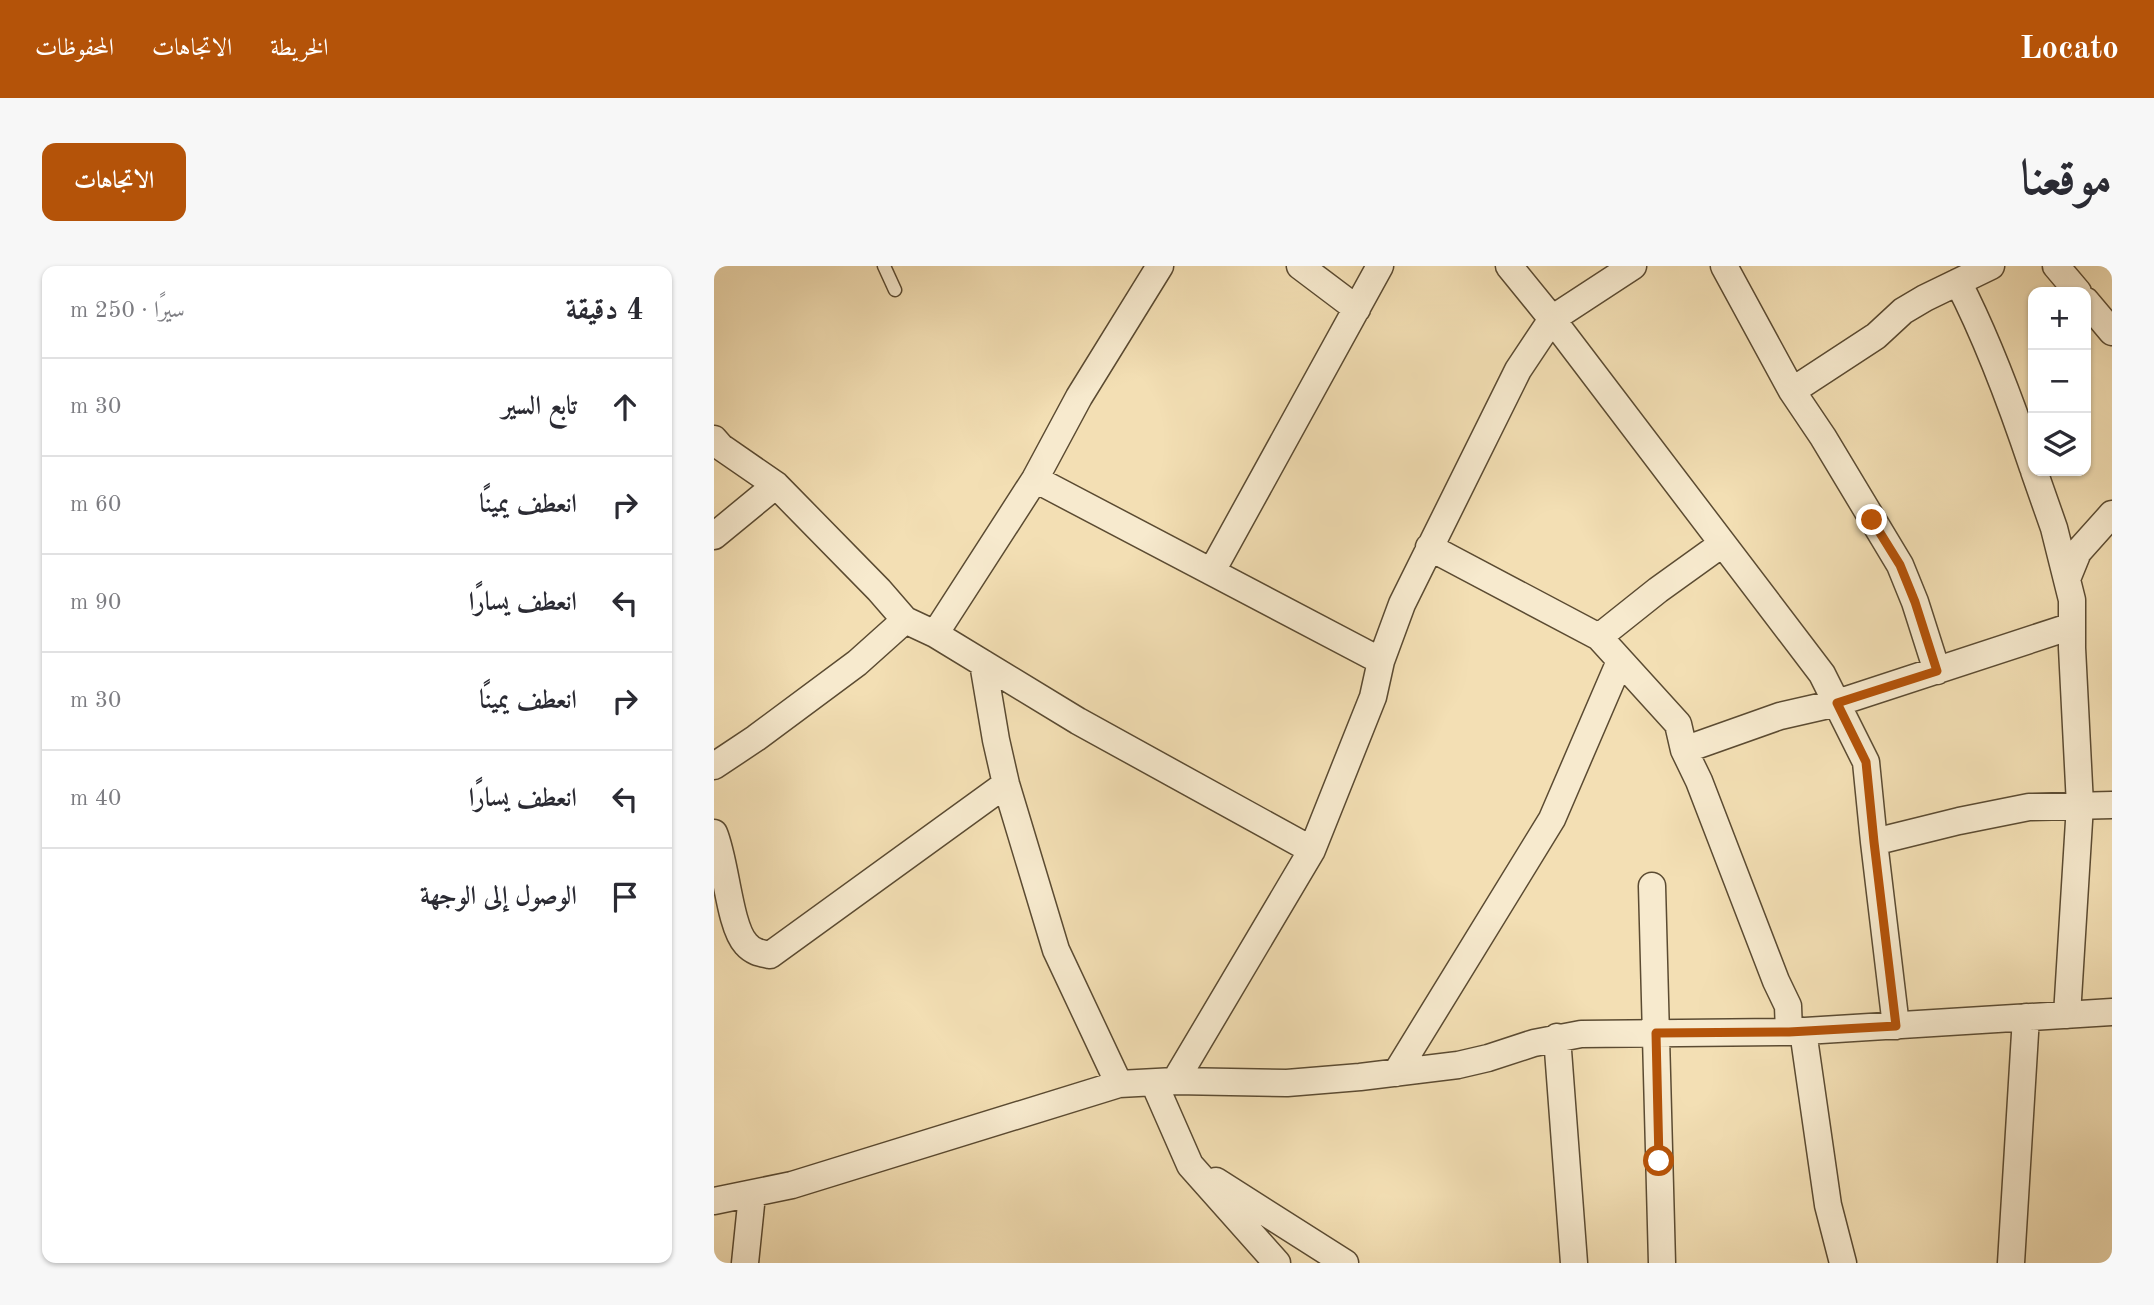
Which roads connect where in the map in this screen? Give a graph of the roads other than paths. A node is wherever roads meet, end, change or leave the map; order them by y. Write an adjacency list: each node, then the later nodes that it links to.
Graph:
1 (884, 266): 10 (lane)
2 (1160, 266): 19 (street)
3 (1300, 266): 12 (street)
4 (1380, 266): 12 (street)
5 (1509, 266): 13 (street)
6 (1633, 266): 13 (street)
7 (1724, 266): 15 (street)
8 (1991, 266): 9 (street)
9 (1958, 282): 15 (street); 17 (street)
10 (895, 290)
11 (2091, 308): 14 (street)
12 (1357, 309): 25 (street)
13 (1552, 318): 23 (street); 24 (street)
14 (2112, 332)
15 (1792, 390): 34 (street)
16 (714, 439): 20 (street)
17 (2028, 451)
18 (2036, 476): 26 (street)
19 (1035, 479): 25 (street); 29 (street)
20 (775, 485): 22 (street); 27 (street)
21 (2112, 514): 26 (street)
22 (716, 529)
23 (1722, 544): 30 (street); 35 (street)
24 (1429, 547): 30 (street); 32 (street)
25 (1212, 571): 32 (street)
26 (2067, 579): 28 (street)
27 (905, 621): 29 (street); 37 (street)
28 (2072, 626): 34 (street); 39 (street)
29 (935, 634): 33 (street)
30 (1599, 637): 31 (street)
31 (1620, 660): 36 (street); 52 (street)
32 (1381, 661): 43 (street)
33 (983, 663): 38 (street); 43 (street)
34 (1937, 671): 35 (street)
35 (1837, 703): 36 (street); 42 (street)
36 (1684, 750): 49 (street)
37 (714, 766)
38 (1006, 785): 41 (street); 54 (street)
39 (2080, 805): 40 (street); 42 (street); 46 (street)
40 (2112, 805)
41 (714, 834)
42 (1874, 842): 48 (street)
43 (1312, 850): 53 (street)
44 (1651, 886): 50 (street)
45 (2112, 1012): 46 (street)
46 (2067, 1015): 47 (street)
47 (2026, 1017): 48 (street); 64 (street)
48 (1896, 1026): 49 (street)
49 (1796, 1031): 50 (street); 63 (street)
50 (1656, 1033): 51 (street); 62 (street)
51 (1557, 1037): 52 (street); 61 (street)
52 (1396, 1073): 53 (street)
53 (1164, 1082): 54 (street); 55 (street)
54 (1119, 1084): 56 (street)
55 (1190, 1165): 59 (street); 60 (street)
56 (752, 1195): 57 (street); 58 (street)
57 (714, 1201)
58 (745, 1263)
59 (1276, 1263)
60 (1345, 1263)
61 (1574, 1263)
62 (1662, 1263)
63 (1843, 1263)
64 (2011, 1263)

